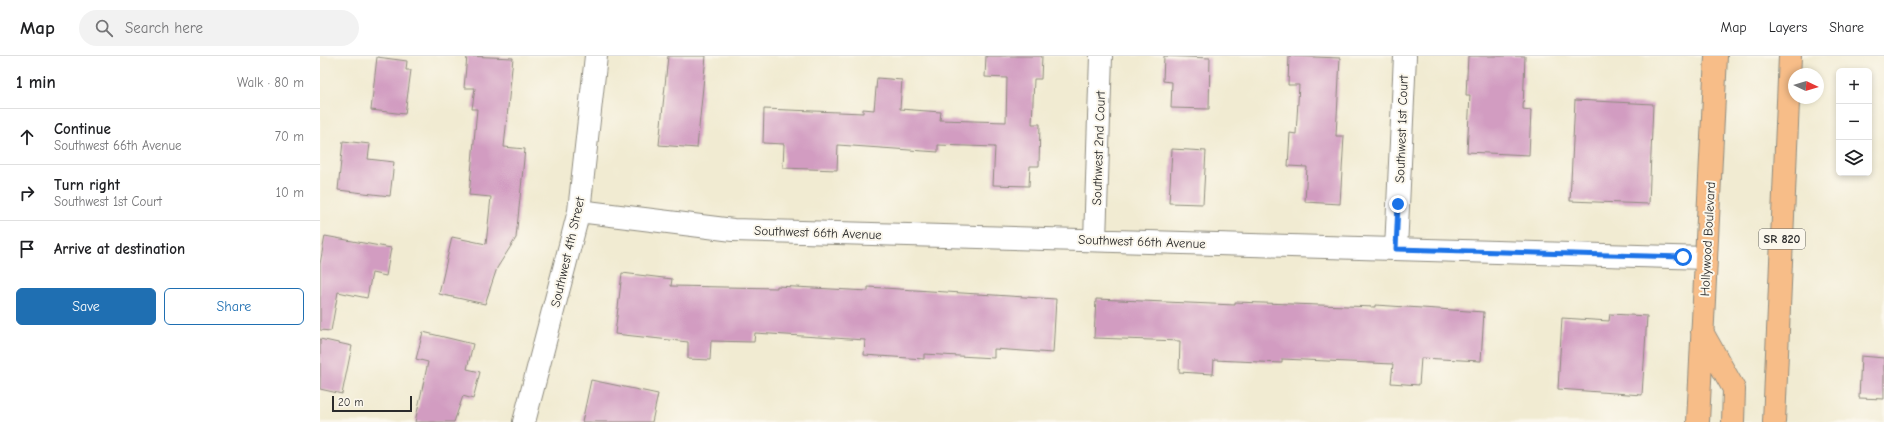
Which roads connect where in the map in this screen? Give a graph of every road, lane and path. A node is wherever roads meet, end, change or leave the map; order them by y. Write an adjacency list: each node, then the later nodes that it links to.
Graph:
1 (596, 56): 6 (street, Southwest 4th Street)
2 (1101, 56): 7 (street, Southwest 2nd Court)
3 (1405, 56): 8 (street, Southwest 1st Court)
4 (1716, 56): 9 (highway, Hollywood Boulevard)
5 (1790, 56): 14 (highway, SR 820)
6 (579, 211): 7 (street, Southwest 66th Avenue); 11 (street, Southwest 4th Street)
7 (1095, 240): 8 (street, Southwest 66th Avenue)
8 (1396, 249): 9 (street, Southwest 66th Avenue)
9 (1706, 258): 10 (highway, Hollywood Boulevard)
10 (1702, 332): 12 (highway, Hollywood Boulevard); 13 (highway)
11 (524, 422)
12 (1698, 422)
13 (1733, 422)
14 (1774, 422)

